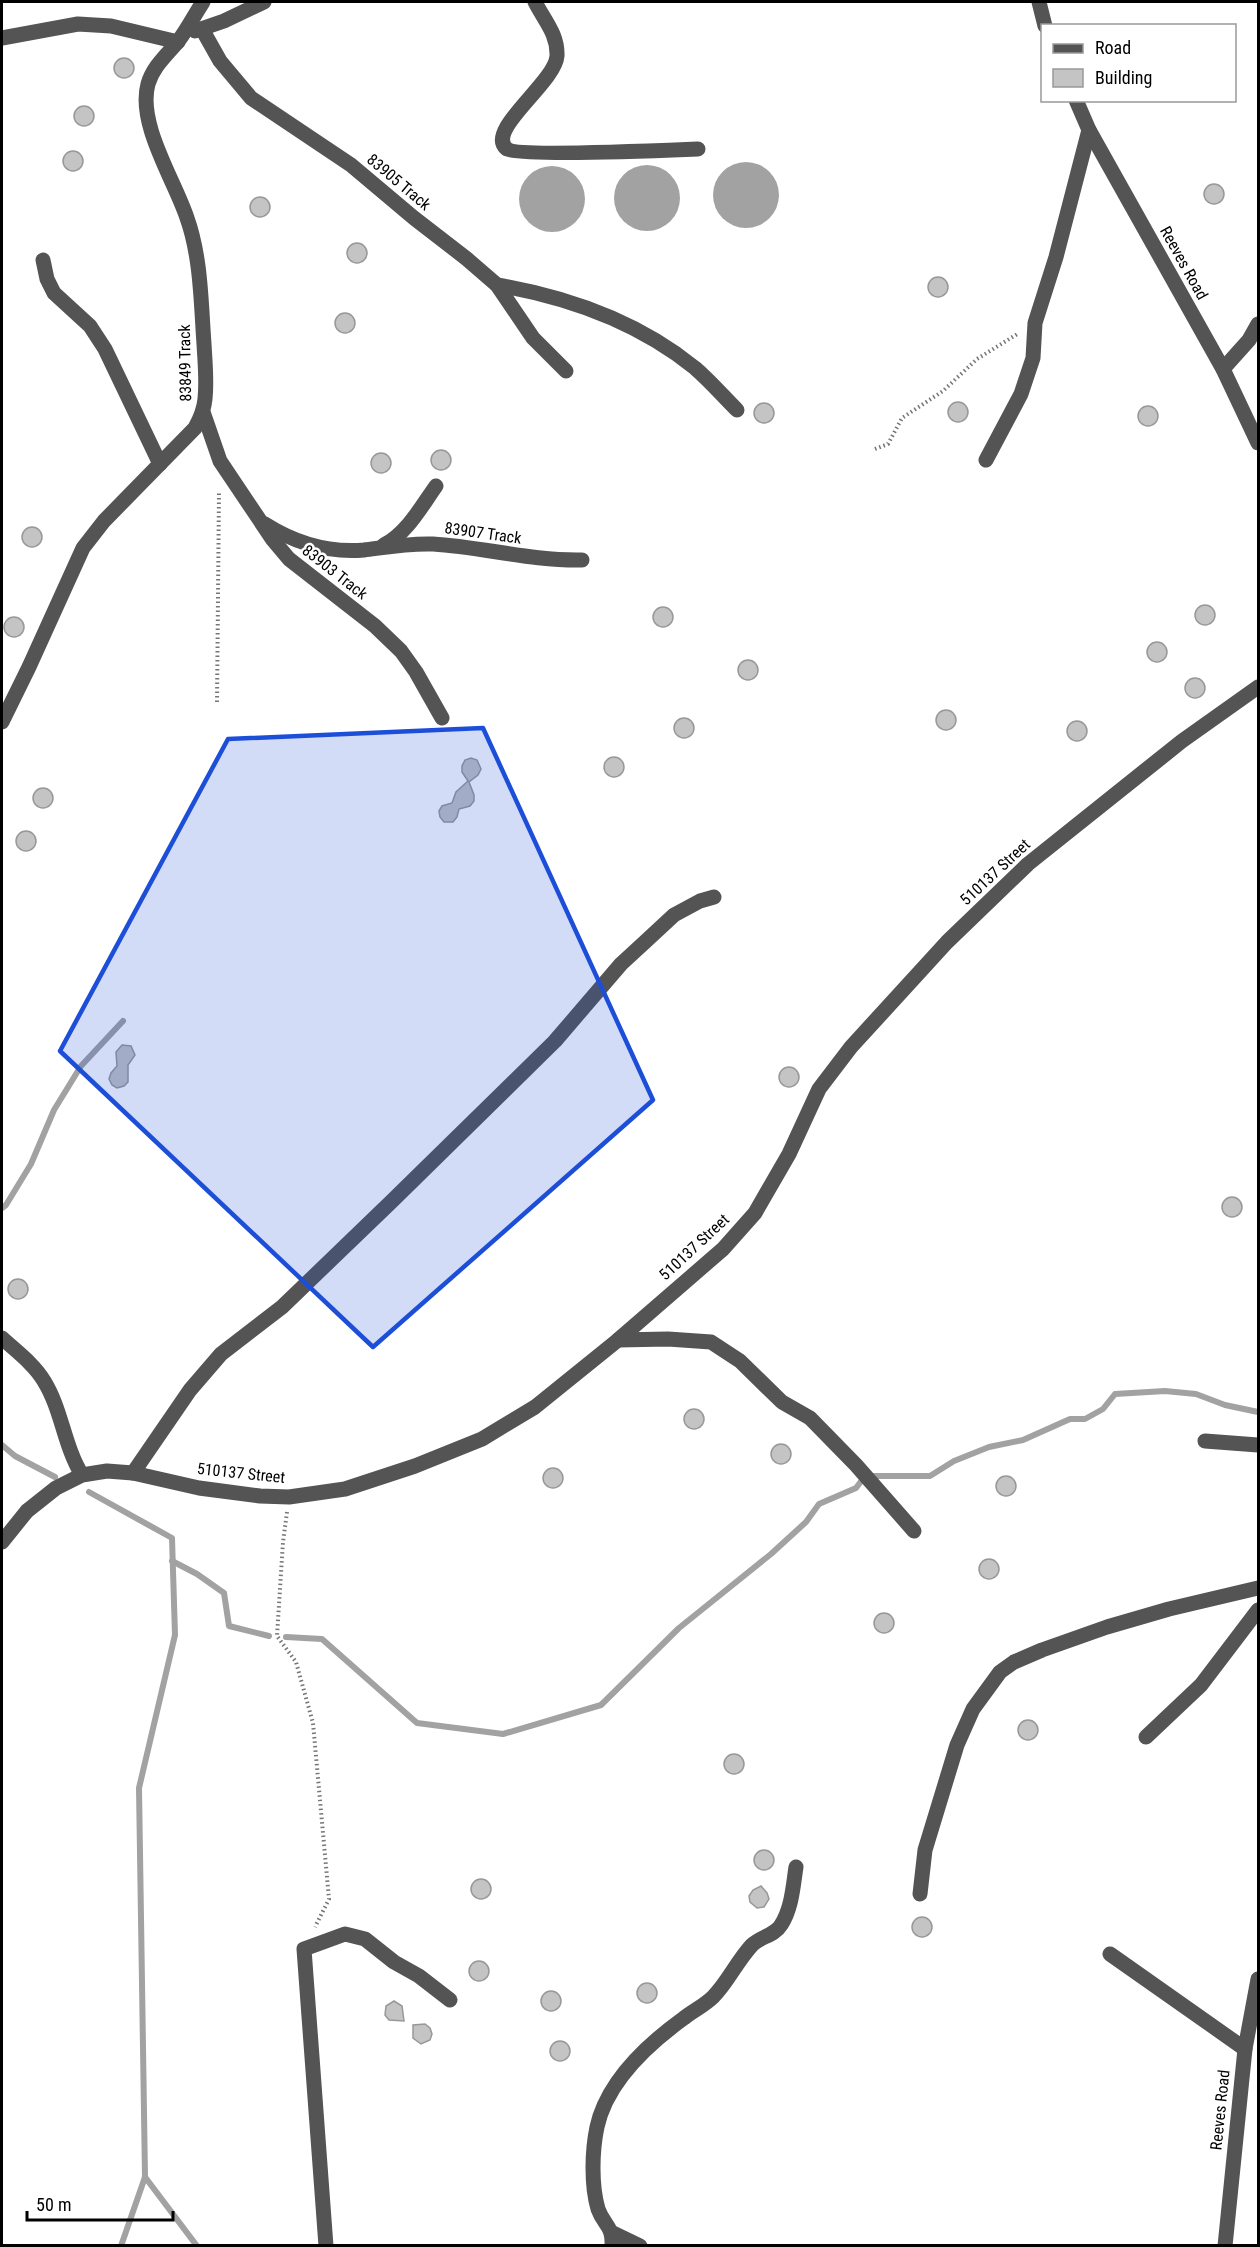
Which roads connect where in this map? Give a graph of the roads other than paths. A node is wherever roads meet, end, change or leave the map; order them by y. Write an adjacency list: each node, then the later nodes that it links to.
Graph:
1 (203, 2): 7 (street, 83849 Track)
2 (264, 2): 6 (street)
3 (535, 2): 11 (street)
4 (1039, 2): 5 (street)
5 (1044, 24)
6 (202, 29): 7 (street); 13 (street, 83905 Track)
7 (181, 37): 8 (street); 18 (street, 83849 Track)
8 (2, 38)
9 (1077, 102): 10 (street, Reeves Road)
10 (1089, 130): 15 (street, Reeves Road); 20 (street)
11 (698, 149)
12 (43, 260): 21 (street)
13 (498, 285): 16 (street, 83905 Track); 17 (street)
14 (1258, 324): 15 (street)
15 (1223, 369): 19 (street, Reeves Road)
16 (566, 371)
17 (737, 410)
18 (203, 412): 21 (street, 83849 Track); 23 (street, 83903 Track)
19 (1258, 443)
20 (986, 460)
21 (160, 464): 28 (street, 83849 Track)
22 (436, 486): 24 (street)
23 (262, 522): 24 (street, 83907 Track); 27 (street, 83903 Track)
24 (378, 548): 25 (street, 83907 Track)
25 (582, 560)
26 (1258, 687): 31 (street, 510137 Street)
27 (442, 717)
28 (2, 722)
29 (714, 897): 34 (street)
30 (2, 1338): 35 (street)
31 (618, 1340): 34 (street, 510137 Street); 36 (street)
32 (1205, 1441): 33 (street)
33 (1258, 1445)
34 (133, 1473): 35 (street, 510137 Street)
35 (82, 1475): 37 (street, 510137 Street)
36 (914, 1531)
37 (2, 1542)
38 (1258, 1588): 42 (street)
39 (1258, 1610): 40 (street)
40 (1146, 1737)
41 (796, 1868): 47 (street)
42 (920, 1894)
43 (1110, 1954): 46 (street)
44 (1258, 1979): 46 (street, Reeves Road)
45 (450, 2000): 49 (street)
46 (1245, 2049): 50 (street, Reeves Road)
47 (612, 2239): 48 (street)
48 (635, 2242)
49 (326, 2246)
50 (1225, 2246)

